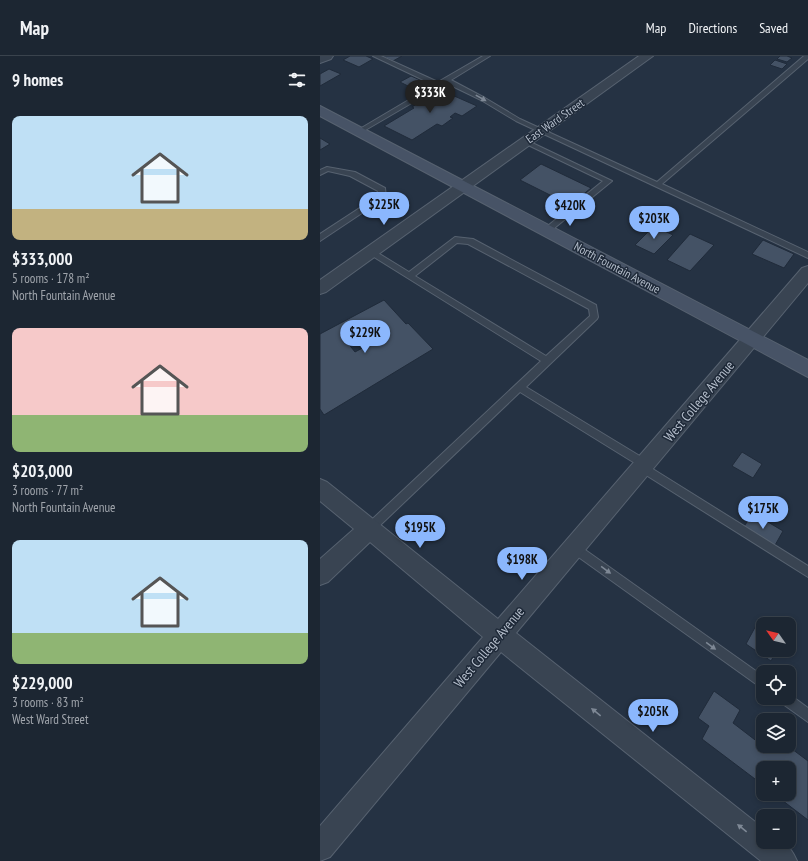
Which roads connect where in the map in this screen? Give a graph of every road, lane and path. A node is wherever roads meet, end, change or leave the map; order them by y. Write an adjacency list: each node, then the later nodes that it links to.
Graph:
1 (326, 56): 6 (street)
2 (376, 56): 8 (lane)
3 (647, 56): 11 (street, East Ward Street)
4 (808, 56): 14 (lane)
5 (482, 57): 7 (lane)
6 (320, 59)
7 (446, 80): 8 (lane); 11 (lane, one-way to 11)
8 (438, 85): 10 (lane)
9 (320, 110): 10 (street, North Fountain Avenue)
10 (360, 131): 15 (street, North Fountain Avenue)
11 (541, 131): 12 (street, East Ward Street); 14 (lane)
12 (526, 142): 15 (street, East Ward Street); 16 (lane)
13 (320, 174): 17 (lane)
14 (657, 185): 19 (lane)
15 (464, 186): 16 (street, North Fountain Avenue); 18 (street, East Ward Street)
16 (547, 231): 23 (street, North Fountain Avenue)
17 (320, 238)
18 (370, 252): 21 (lane); 22 (street, East Ward Street)
19 (808, 255)
20 (808, 272): 23 (street, West College Avenue)
21 (409, 276): 24 (lane); 24 (lane)
22 (320, 288)
23 (751, 339): 25 (street, North Fountain Avenue); 27 (street, West College Avenue)
24 (547, 361): 26 (lane)
25 (808, 369)
26 (519, 387): 27 (lane); 29 (lane)
27 (643, 466): 30 (street, West College Avenue); 31 (lane)
28 (320, 488): 29 (street)
29 (369, 529): 32 (street); 33 (street)
30 (574, 547): 33 (street, West College Avenue); 34 (lane, one-way to 34)
31 (808, 572)
32 (320, 574)
33 (499, 635): 37 (street, West College Avenue); 38 (street, one-way to 33)
34 (756, 678)
35 (793, 705): 36 (lane)
36 (808, 716)
37 (320, 847)
38 (783, 861)

